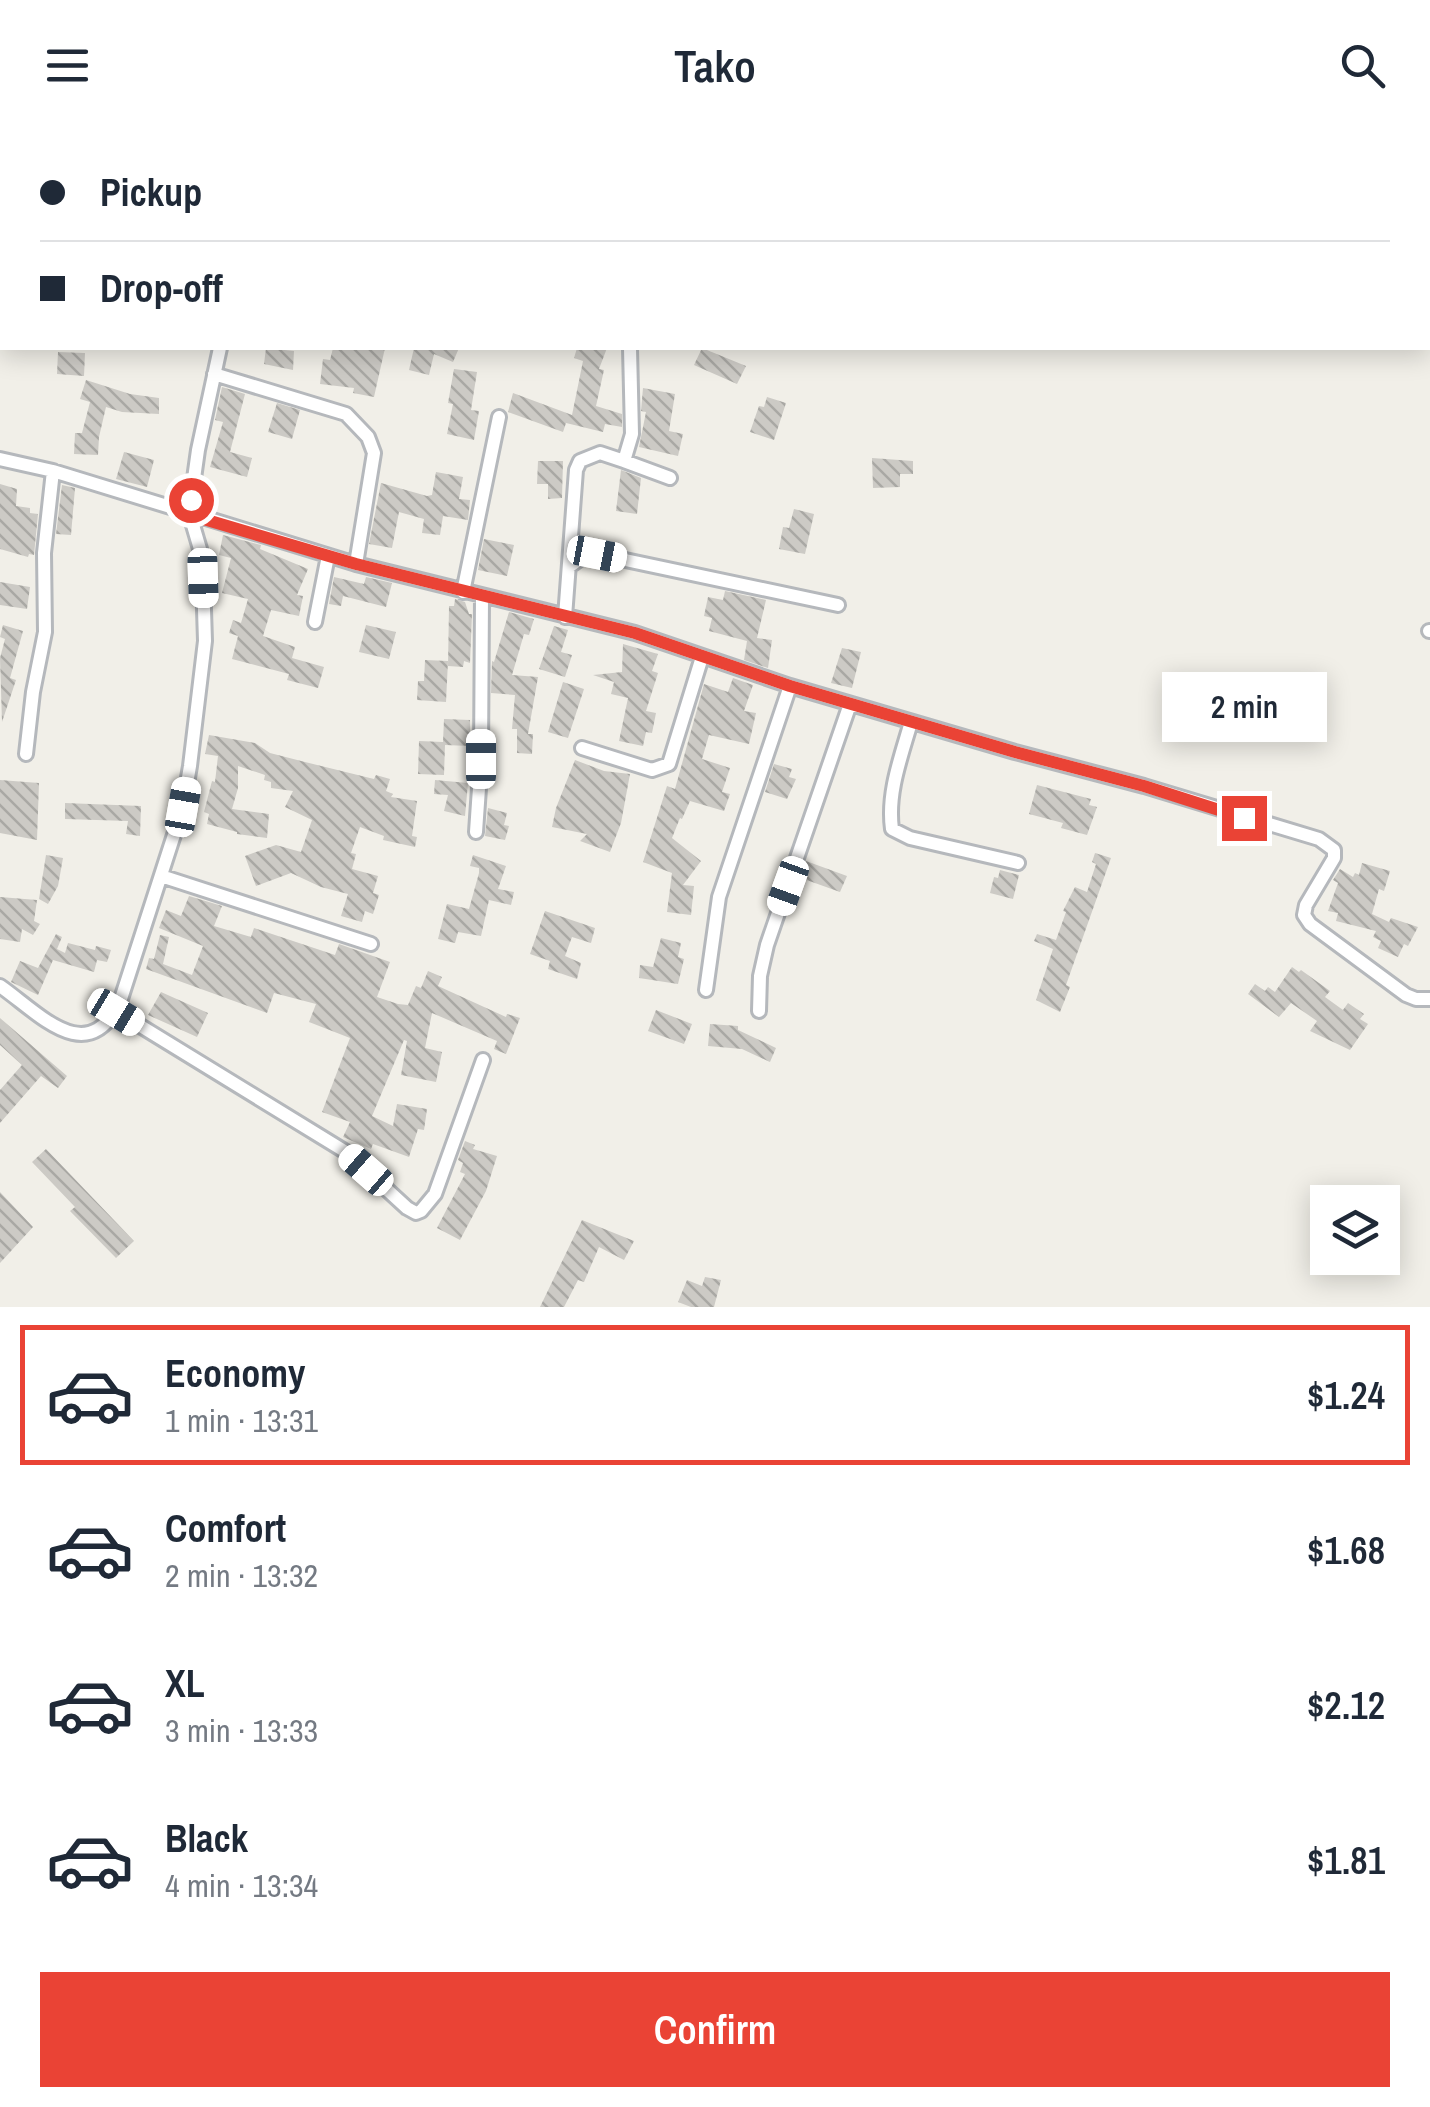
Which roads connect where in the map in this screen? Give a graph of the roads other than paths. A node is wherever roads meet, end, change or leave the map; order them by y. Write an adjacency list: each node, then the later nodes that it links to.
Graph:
1 (220, 350): 3 (street)
2 (630, 350): 6 (street)
3 (214, 374): 9 (street); 11 (street)
4 (500, 417): 13 (street)
5 (0, 459): 7 (street)
6 (624, 462): 8 (street); 12 (street)
7 (53, 471): 9 (street); 23 (street)
8 (670, 478)
9 (190, 515): 10 (street); 26 (street)
10 (328, 556): 11 (street); 17 (street)
11 (356, 564): 13 (street)
12 (570, 566): 15 (street); 16 (street)
13 (463, 592): 14 (street)
14 (482, 597): 16 (street); 24 (street)
15 (838, 605)
16 (565, 617): 18 (street)
17 (315, 622)
18 (702, 657): 19 (street); 22 (street)
19 (790, 686): 20 (street); 29 (street)
20 (850, 704): 21 (street); 31 (street)
21 (910, 722): 25 (street); 30 (street)
22 (582, 748)
23 (26, 754)
24 (476, 832)
25 (1018, 863)
26 (160, 876): 27 (street); 32 (street)
27 (371, 944)
28 (0, 986): 32 (street)
29 (706, 990)
30 (1430, 999)
31 (759, 1011)
32 (116, 1012): 33 (street)
33 (483, 1060)

